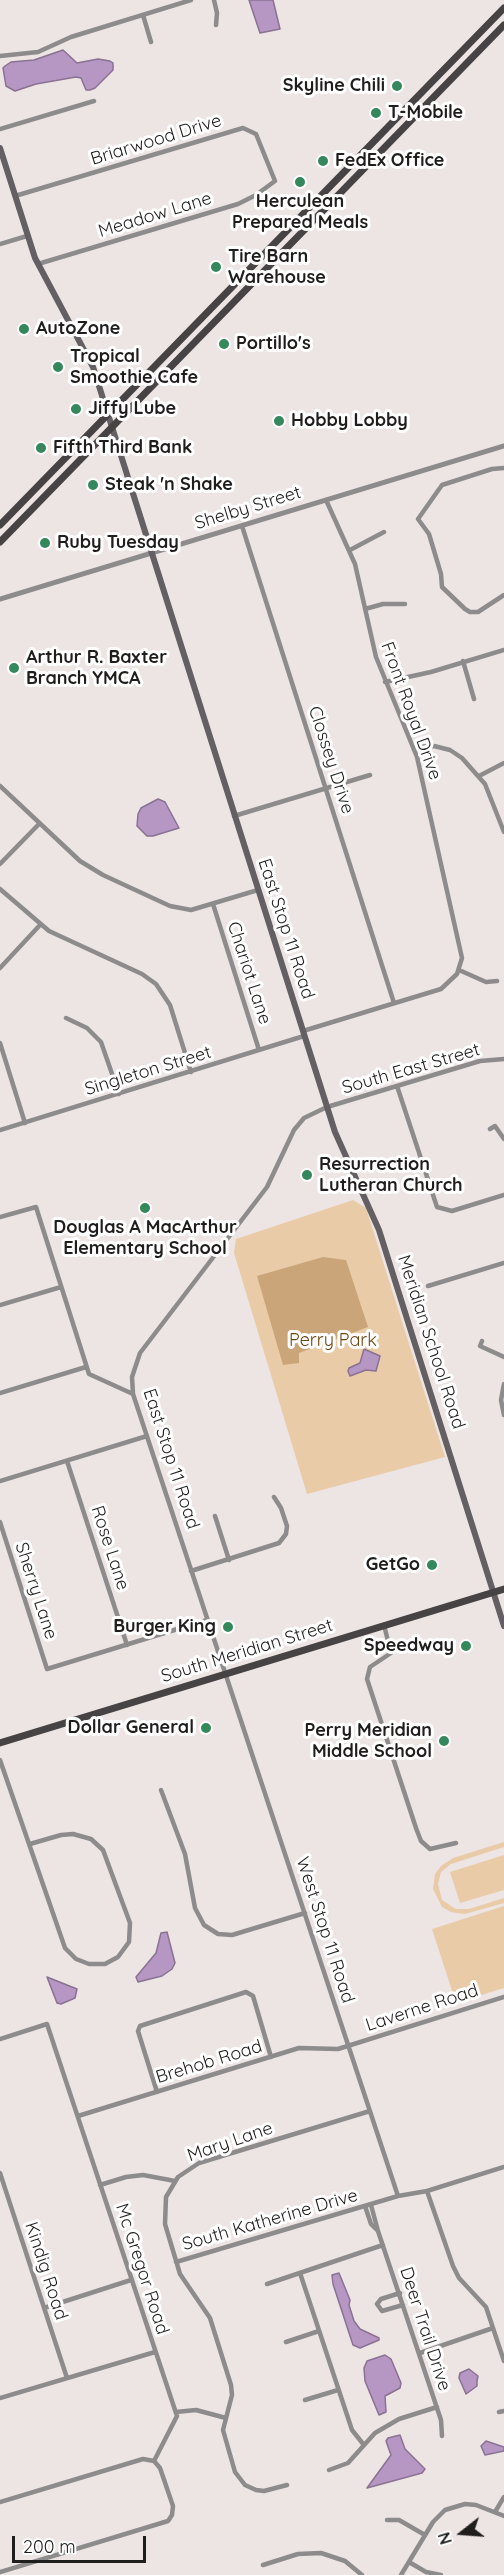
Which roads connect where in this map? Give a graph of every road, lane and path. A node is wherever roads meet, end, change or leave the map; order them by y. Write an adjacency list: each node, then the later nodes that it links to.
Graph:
1 (191, 0): 4 (street)
2 (214, 0): 5 (street)
3 (504, 8): 17 (main road)
4 (143, 15): 7 (street); 8 (street)
5 (216, 25)
6 (504, 25): 18 (main road)
7 (151, 42)
8 (0, 56)
9 (94, 101): 10 (street)
10 (0, 129)
11 (0, 148): 13 (main road, East Stop 11 Road)
12 (275, 181): 13 (street, Briarwood Drive); 16 (street, Meadow Lane)
13 (15, 196): 14 (main road, East Stop 11 Road)
14 (27, 236): 15 (street); 16 (main road, East Stop 11 Road)
15 (0, 244)
16 (38, 264): 17 (main road, East Stop 11 Road)
17 (108, 415): 18 (main road, East Stop 11 Road); 22 (main road)
18 (112, 428): 25 (main road); 27 (main road, East Stop 11 Road)
19 (504, 446): 21 (street, Shelby Street)
20 (504, 468): 28 (street)
21 (326, 500): 23 (street, Shelby Street); 26 (street, Front Royal Drive)
22 (0, 525)
23 (242, 526): 27 (street, Shelby Street); 41 (street, Clossey Drive)
24 (384, 532): 26 (street)
25 (0, 542)
26 (350, 550): 31 (street, Front Royal Drive)
27 (150, 552): 29 (street, Shelby Street); 42 (main road, East Stop 11 Road)
28 (504, 596)
29 (0, 599)
30 (405, 604): 31 (street)
31 (365, 609): 34 (street, Front Royal Drive)
32 (504, 650): 33 (street)
33 (463, 661): 34 (street); 35 (street)
34 (385, 682): 36 (street, Front Royal Drive)
35 (474, 699)
36 (413, 747): 39 (street); 51 (street, Front Royal Drive)
37 (504, 763): 39 (street)
38 (370, 775): 41 (street)
39 (479, 776): 44 (street)
40 (0, 786): 43 (street)
41 (326, 789): 42 (street); 53 (street, Clossey Drive)
42 (234, 816): 47 (main road, East Stop 11 Road)
43 (39, 824): 45 (street); 48 (street)
44 (504, 832)
45 (0, 864)
46 (0, 889): 49 (street)
47 (258, 890): 48 (street); 55 (main road, East Stop 11 Road)
48 (213, 904): 57 (street, Chariot Lane)
49 (40, 925): 50 (street); 59 (street)
50 (0, 968)
51 (459, 970): 52 (street); 53 (street, Singleton Street)
52 (497, 981)
53 (394, 1003): 55 (street, Singleton Street)
54 (66, 1018): 61 (street)
55 (303, 1034): 57 (street, Singleton Street); 62 (main road, East Stop 11 Road)
56 (0, 1042): 63 (street)
57 (259, 1050): 59 (street, Singleton Street)
58 (504, 1059): 60 (street, South East Street)
59 (191, 1072): 61 (street, Singleton Street)
60 (397, 1086): 62 (street, South East Street); 67 (street)
61 (119, 1094): 63 (street, Singleton Street)
62 (327, 1107): 78 (street, East Stop 11 Road); 89 (main road, Meridian School Road)
63 (25, 1123): 65 (street, Singleton Street)
64 (490, 1129): 66 (street)
65 (0, 1130)
66 (504, 1139)
67 (504, 1195)
68 (0, 1217): 71 (street)
69 (504, 1263): 70 (street)
70 (428, 1286)
71 (61, 1287): 72 (street); 75 (street)
72 (0, 1305)
73 (482, 1341): 74 (street)
74 (504, 1358)
75 (86, 1367): 77 (street); 78 (street)
76 (504, 1384): 79 (street)
77 (0, 1393)
78 (133, 1394): 80 (street, East Stop 11 Road)
79 (504, 1415)
80 (147, 1436): 81 (street); 87 (street, East Stop 11 Road)
81 (67, 1461): 82 (street); 93 (street, Rose Lane)
82 (0, 1481)
83 (274, 1497): 86 (street)
84 (215, 1516): 86 (street)
85 (0, 1522): 93 (street, Sherry Lane)
86 (229, 1560): 87 (street)
87 (191, 1571): 90 (street, East Stop 11 Road)
88 (504, 1589): 89 (main road, South Meridian Street)
89 (493, 1592): 91 (main road, South Meridian Street); 92 (main road, Meridian School Road)
90 (207, 1620): 93 (street); 94 (street, East Stop 11 Road)
91 (384, 1625): 94 (main road, South Meridian Street); 98 (street)
92 (504, 1626)
93 (126, 1645)
94 (225, 1674): 95 (main road, South Meridian Street); 100 (street, West Stop 11 Road)
95 (0, 1743)
96 (0, 1760): 99 (street)
97 (161, 1790): 100 (street)
98 (456, 1843)
99 (30, 1844): 99 (street)
100 (305, 1913): 103 (street, West Stop 11 Road)
101 (504, 1997): 103 (street, Laverne Road)
102 (0, 2039): 107 (street, Mc Gregor Road)
103 (349, 2046): 104 (street, Brehob Road); 106 (street, West Stop 11 Road)
104 (271, 2057): 105 (street, Brehob Road); 105 (street)
105 (157, 2092): 107 (street, Brehob Road)
106 (370, 2110): 110 (street, Mary Lane); 113 (street, West Stop 11 Road)
107 (78, 2116): 111 (street, Mc Gregor Road)
108 (504, 2167): 112 (street, South Katherine Drive)
109 (0, 2173): 124 (street, Kindig Road)
110 (175, 2181): 111 (street, Mary Lane); 118 (street)
111 (100, 2185): 120 (street, Mc Gregor Road)
112 (427, 2192): 113 (street, South Katherine Drive); 125 (street)
113 (398, 2196): 114 (street, South Katherine Drive)
114 (371, 2205): 115 (street, South Katherine Drive); 116 (street)
115 (365, 2206): 116 (street); 118 (street, South Katherine Drive)
116 (378, 2231): 117 (street, Deer Trail Drive)
117 (383, 2245): 119 (street); 122 (street, Deer Trail Drive)
118 (176, 2262): 137 (street)
119 (300, 2273): 121 (street); 126 (street)
120 (132, 2280): 124 (street); 128 (street, Mc Gregor Road)
121 (267, 2284)
122 (400, 2293): 123 (street, Deer Trail Drive); 123 (street)
123 (404, 2305): 129 (street, Deer Trail Drive)
124 (44, 2308): 131 (street, Kindig Road)
125 (493, 2328): 129 (street); 130 (street)
126 (319, 2331): 127 (street); 132 (street)
127 (286, 2342)
128 (155, 2352): 131 (street); 136 (street, Mc Gregor Road)
129 (420, 2353): 135 (street, Deer Trail Drive)
130 (504, 2361)
131 (67, 2378): 133 (street)
132 (338, 2390): 134 (street); 139 (street)
133 (0, 2398)
134 (306, 2400)
135 (437, 2407): 138 (street, Deer Trail Drive); 139 (street)
136 (176, 2412): 137 (street); 140 (street)
137 (226, 2418): 142 (street)
138 (441, 2436)
139 (364, 2445): 141 (street)
140 (154, 2461): 144 (street); 151 (street)
141 (328, 2470)
142 (287, 2485)
143 (504, 2497): 145 (street)
144 (0, 2502)
145 (495, 2512): 146 (street); 148 (street)
146 (504, 2516)
147 (387, 2520): 148 (street)
148 (425, 2535): 149 (street)
149 (409, 2562): 153 (street); 154 (street)
150 (263, 2565): 152 (street)
151 (0, 2572)
152 (362, 2575)
153 (401, 2575)
154 (441, 2575)

